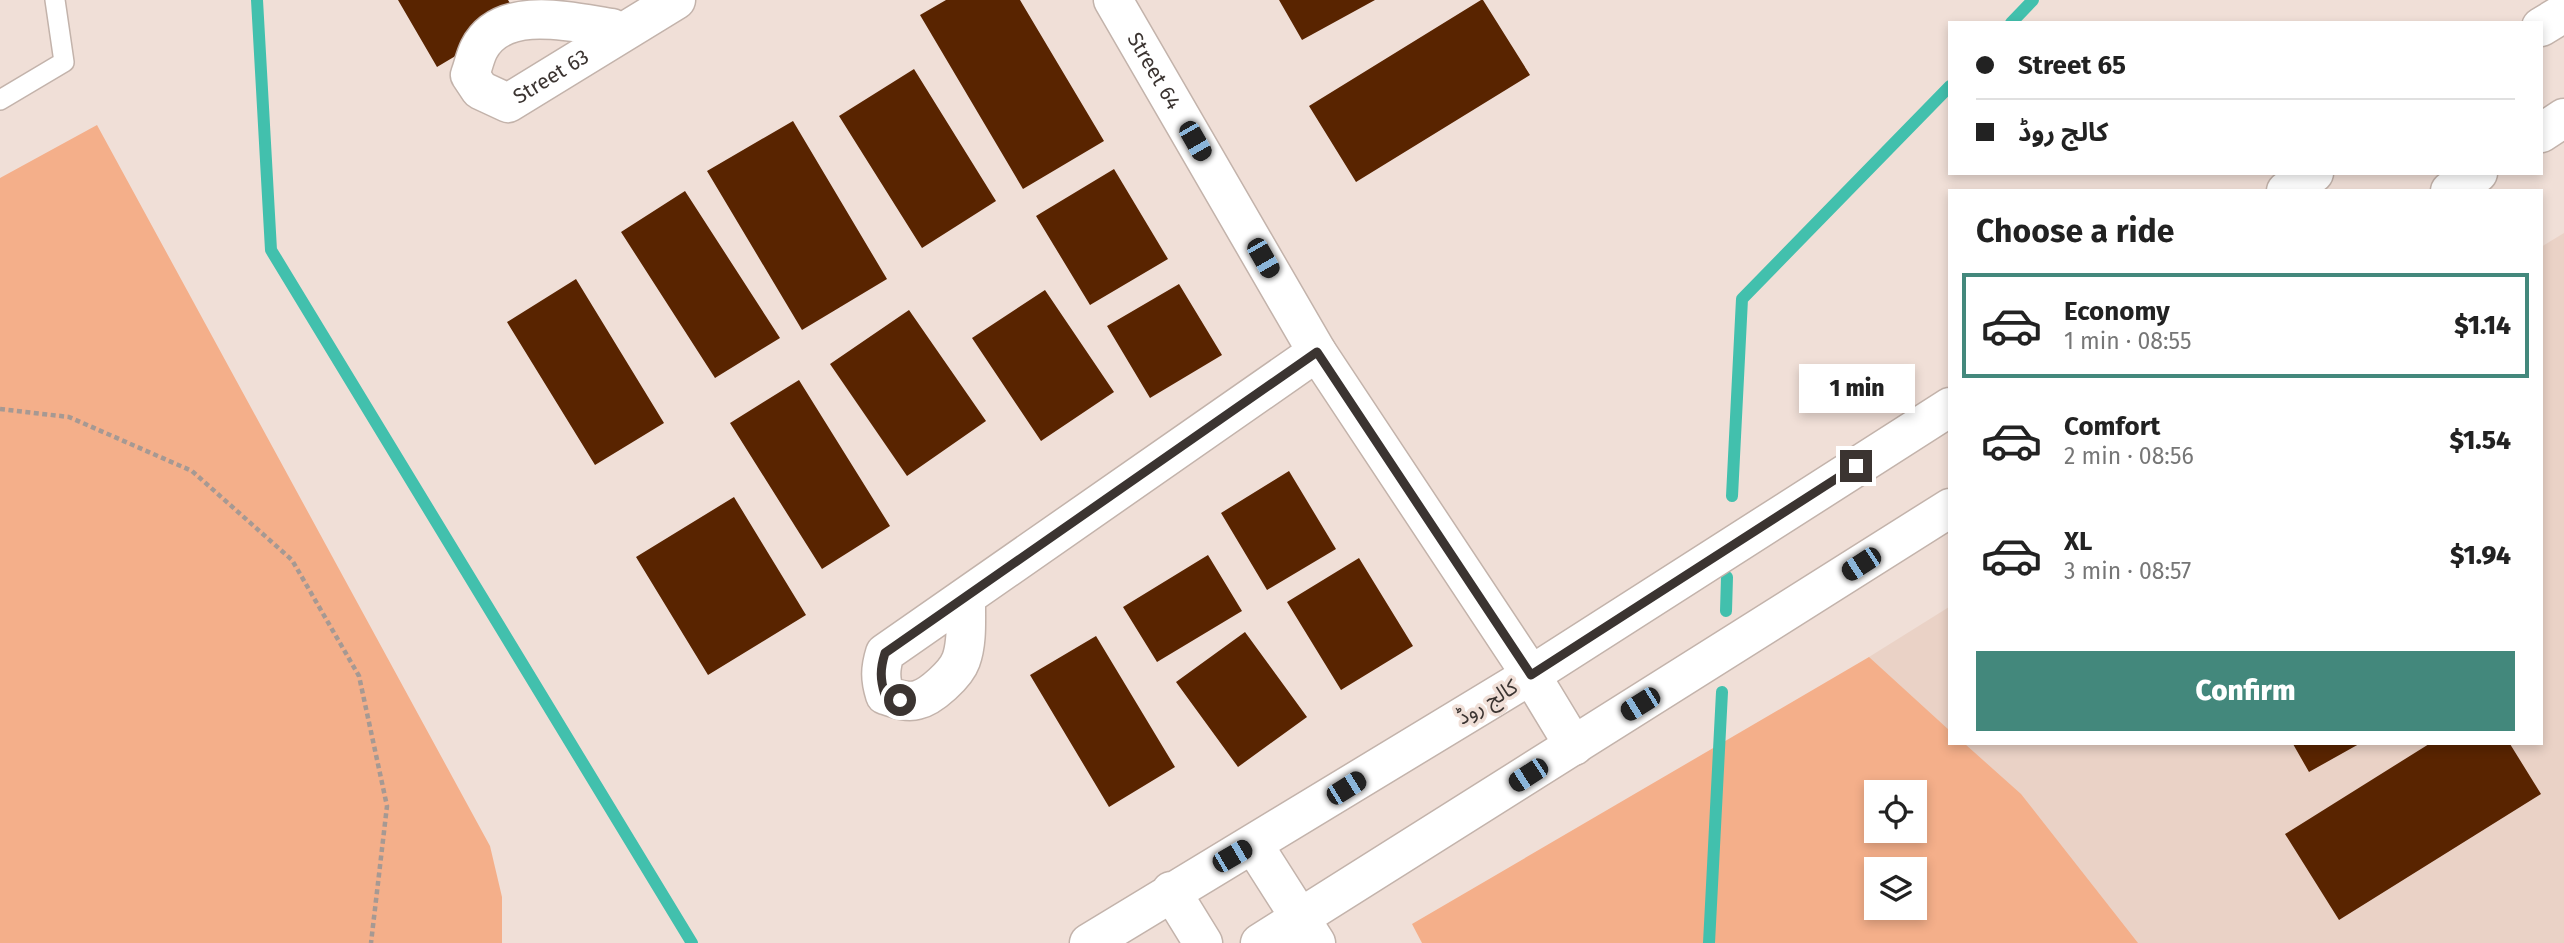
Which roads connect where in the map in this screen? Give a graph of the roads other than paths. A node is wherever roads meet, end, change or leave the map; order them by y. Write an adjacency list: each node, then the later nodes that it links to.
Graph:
1 (55, 0): 7 (lane)
2 (676, 0): 6 (street, Street 63)
3 (1113, 0): 14 (street, Street 64)
4 (2564, 13): 5 (street)
5 (2543, 26)
6 (612, 28)
7 (0, 100)
8 (2564, 118): 9 (street)
9 (2543, 132)
10 (2311, 175): 12 (street)
11 (2475, 175): 13 (street)
12 (2289, 189)
13 (2453, 189)
14 (1317, 352): 17 (street); 18 (street, Street 64)
15 (1948, 408): 18 (street, کالج روڈ)
16 (1948, 509): 19 (street)
17 (965, 606)
18 (1531, 675): 19 (street, Street 64); 20 (street, کالج روڈ)
19 (1574, 746): 22 (street)
20 (1253, 844): 21 (street, کالج روڈ); 22 (street)
21 (1171, 891): 23 (street, کالج روڈ); 24 (street)
22 (1308, 931): 25 (street)
23 (1089, 943)
24 (1203, 943)
25 (1260, 943)

